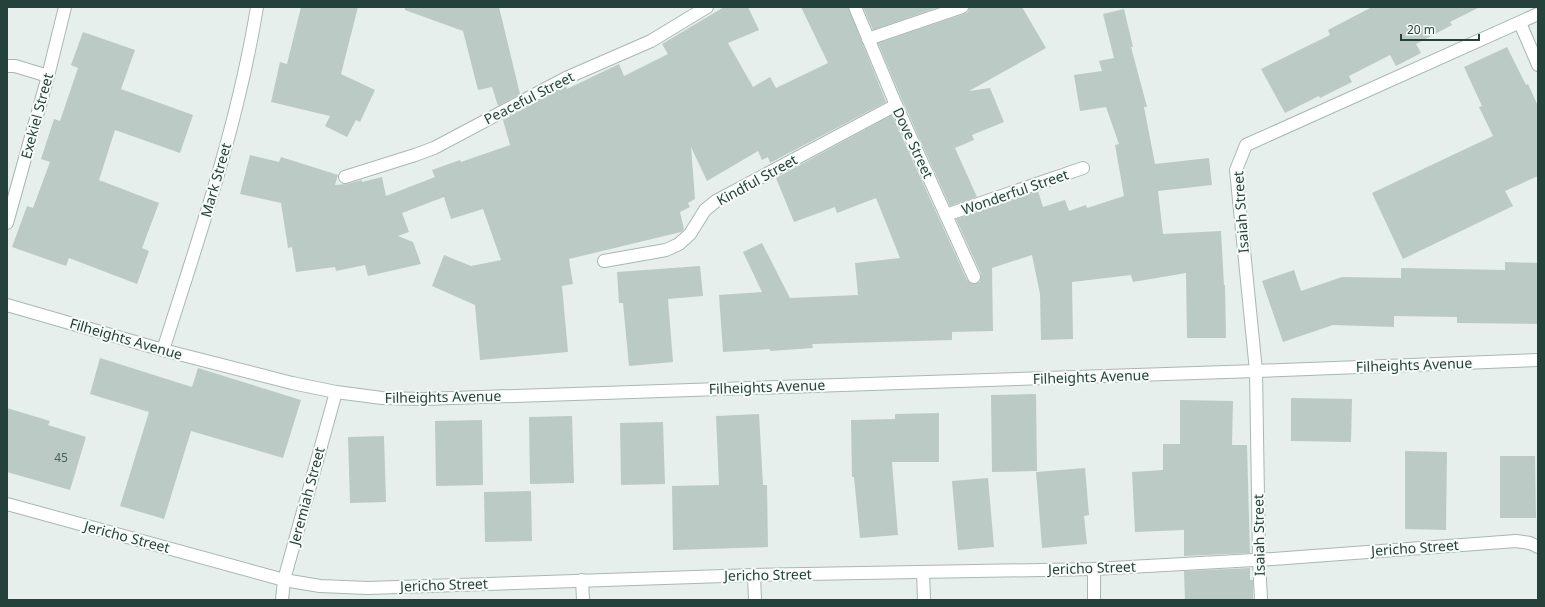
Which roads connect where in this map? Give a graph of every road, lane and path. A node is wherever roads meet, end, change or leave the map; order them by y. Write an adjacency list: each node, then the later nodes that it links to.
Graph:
1 (65, 7): 11 (street, Exekiel Street)
2 (257, 7): 20 (street, Mark Street)
3 (707, 7): 14 (street, Peaceful Street)
4 (855, 7): 8 (street, Dove Street)
5 (962, 7): 8 (street)
6 (1538, 14): 7 (street, Isaiah Street)
7 (1520, 23): 10 (street); 22 (street, Isaiah Street)
8 (868, 39): 12 (street, Dove Street)
9 (7, 66): 11 (street)
10 (1538, 66)
11 (48, 76): 16 (street, Exekiel Street)
12 (896, 105): 15 (street, Dove Street); 17 (street, Kindful Street)
13 (1083, 168): 15 (street, Wonderful Street)
14 (345, 177)
15 (946, 215): 18 (street, Dove Street)
16 (7, 224)
17 (604, 261)
18 (974, 277)
19 (7, 305): 20 (street, Filheights Avenue)
20 (163, 350): 23 (street, Filheights Avenue)
21 (1538, 360): 22 (street, Filheights Avenue)
22 (1256, 371): 23 (street, Filheights Avenue); 26 (street, Isaiah Street)
23 (336, 392): 30 (street, Jeremiah Street)
24 (7, 504): 30 (street, Jericho Street)
25 (1538, 547): 26 (street, Jericho Street)
26 (1259, 560): 27 (street, Jericho Street); 37 (street, Isaiah Street)
27 (1094, 569): 28 (street, Jericho Street); 36 (street)
28 (923, 572): 29 (street, Jericho Street); 35 (street)
29 (754, 576): 31 (street, Jericho Street); 34 (street)
30 (284, 580): 31 (street, Jericho Street); 32 (street, Jeremiah Street)
31 (582, 580): 33 (street)
32 (282, 600)
33 (583, 600)
34 (755, 600)
35 (924, 600)
36 (1094, 600)
37 (1261, 600)

